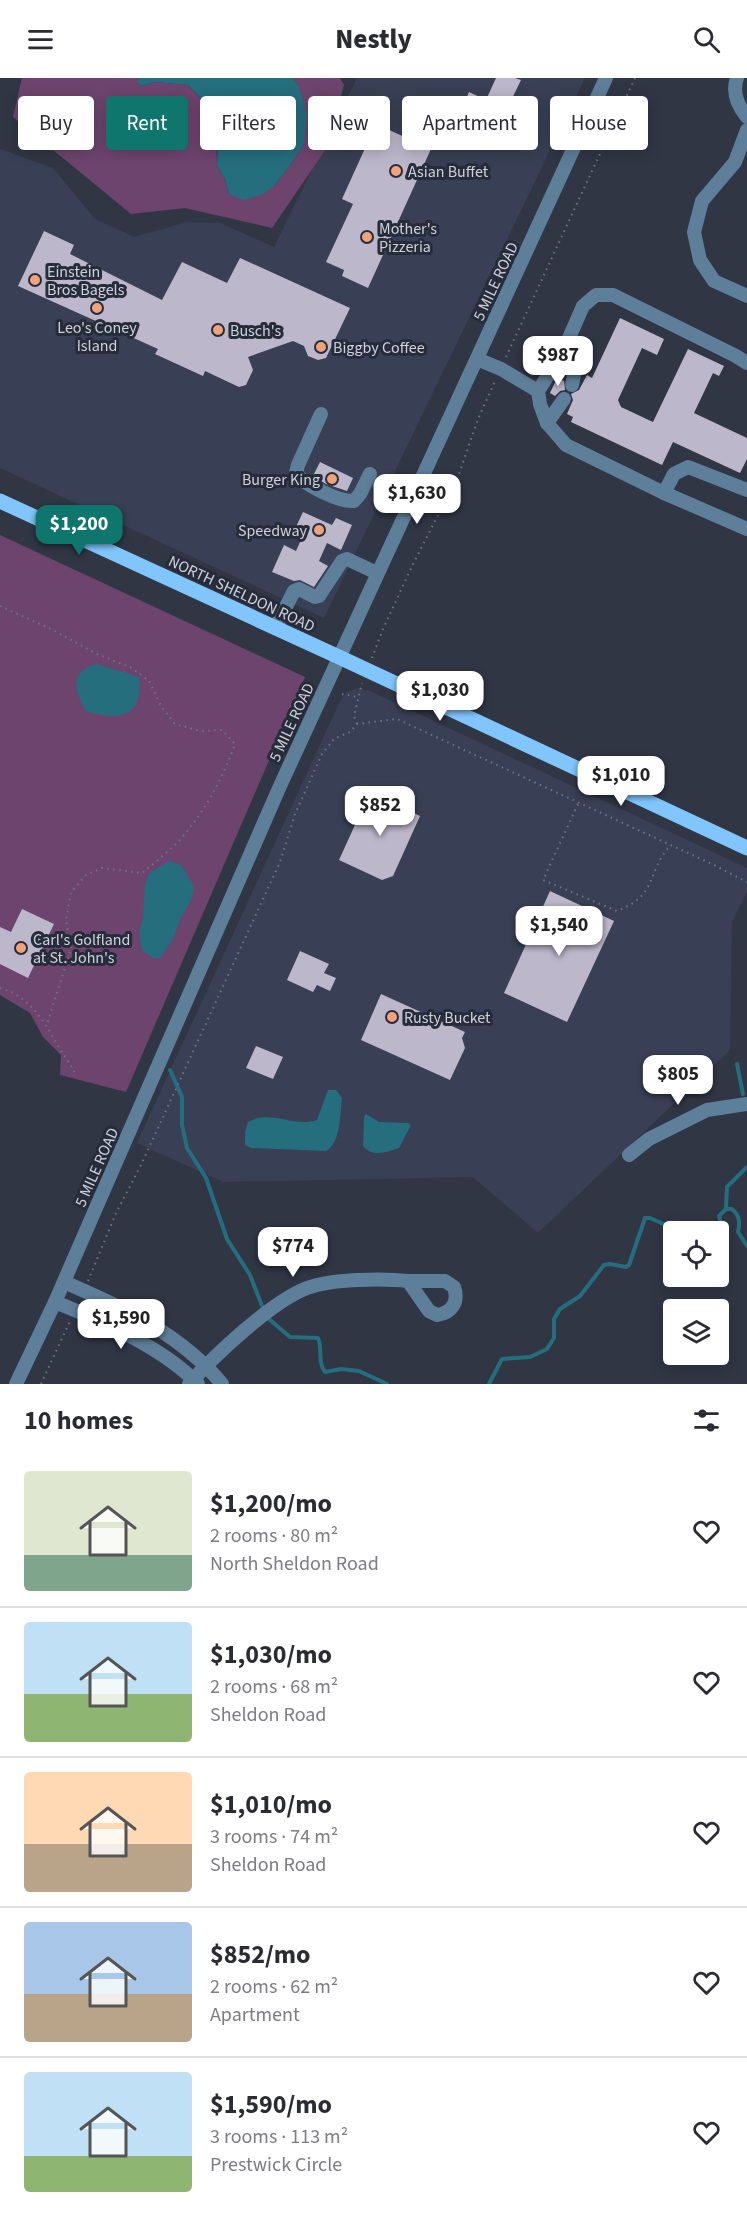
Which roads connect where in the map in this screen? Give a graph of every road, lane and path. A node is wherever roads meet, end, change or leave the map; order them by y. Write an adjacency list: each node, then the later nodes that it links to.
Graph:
1 (606, 78): 7 (street, 5 MILE ROAD)
2 (737, 78): 3 (street)
3 (747, 117)
4 (747, 130): 5 (street)
5 (747, 296)
6 (562, 354): 8 (street); 9 (street); 10 (street)
7 (477, 358): 10 (street); 19 (street, 5 MILE ROAD)
8 (747, 363)
9 (572, 385)
10 (538, 391): 13 (street)
11 (564, 399): 13 (street)
12 (321, 414): 14 (street)
13 (547, 423): 16 (street)
14 (370, 474)
15 (747, 490): 16 (street)
16 (664, 493): 18 (street)
17 (0, 501): 21 (main road, NORTH SHELDON ROAD)
18 (747, 529)
19 (377, 573): 21 (street); 22 (street, 5 MILE ROAD)
20 (0, 606): 32 (path)
21 (275, 628): 22 (main road, NORTH SHELDON ROAD)
22 (339, 657): 29 (main road, NORTH SHELDON ROAD); 37 (street, 5 MILE ROAD)
23 (358, 690): 25 (path)
24 (342, 694): 25 (path)
25 (358, 697): 26 (path)
26 (357, 724): 27 (path); 38 (path)
27 (579, 803): 28 (path); 28 (path)
28 (670, 846): 30 (path)
29 (747, 848)
30 (747, 882)
31 (0, 988): 32 (path)
32 (47, 1024): 33 (path)
33 (76, 1076)
34 (747, 1104): 35 (street)
35 (629, 1155)
36 (408, 1281): 41 (street)
37 (64, 1282): 38 (street); 39 (street, 5 MILE ROAD)
38 (84, 1291): 41 (street)
39 (55, 1302): 40 (street); 43 (street, 5 MILE ROAD)
40 (76, 1311): 42 (street); 44 (path)
41 (206, 1365): 42 (street); 45 (street)
42 (193, 1382)
43 (16, 1384)
44 (41, 1384)
45 (222, 1384)

